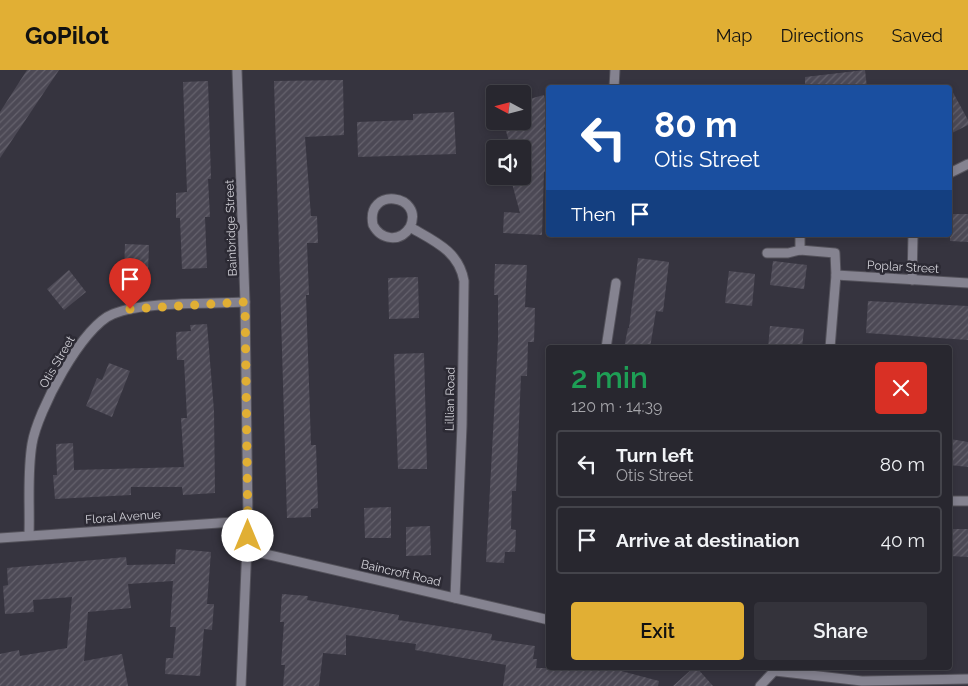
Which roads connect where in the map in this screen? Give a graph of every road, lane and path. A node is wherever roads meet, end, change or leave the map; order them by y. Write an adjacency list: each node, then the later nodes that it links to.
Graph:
1 (237, 70): 15 (street, Bainbridge Street)
2 (615, 70): 3 (street)
3 (614, 85)
4 (968, 164): 5 (street)
5 (952, 172)
6 (410, 227): 6 (street); 24 (street, Lillian Road)
7 (800, 237): 9 (street)
8 (913, 237): 12 (street)
9 (800, 250): 10 (street); 11 (street)
10 (767, 253)
11 (836, 275): 12 (street, Poplar Street); 17 (street)
12 (912, 280): 14 (street, Poplar Street)
13 (616, 283): 16 (street)
14 (968, 283)
15 (245, 302): 20 (street, Bainbridge Street); 21 (street, Otis Street)
16 (606, 345)
17 (830, 345)
18 (952, 501): 19 (street)
19 (968, 501)
20 (248, 521): 21 (street, Floral Avenue); 23 (street, Bainbridge Street)
21 (29, 535): 22 (street, Floral Avenue)
22 (0, 538)
23 (248, 550): 24 (street, Baincroft Road); 29 (street, Bainbridge Street)
24 (455, 598): 25 (street, Baincroft Road)
25 (546, 619)
26 (775, 670): 30 (street)
27 (783, 670): 28 (street)
28 (968, 679)
29 (241, 686)
30 (760, 686)

